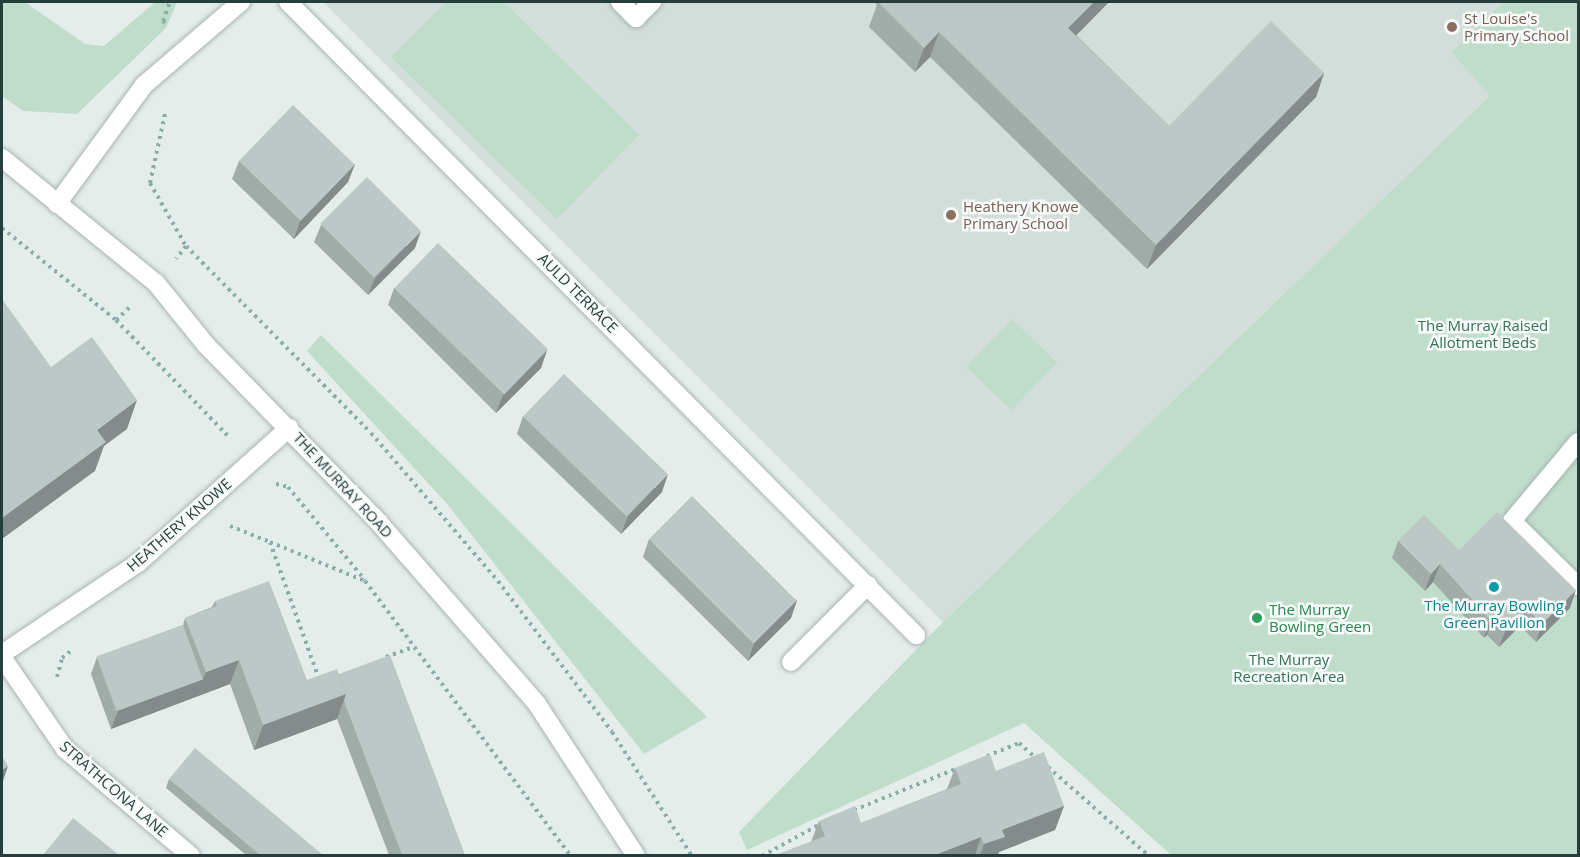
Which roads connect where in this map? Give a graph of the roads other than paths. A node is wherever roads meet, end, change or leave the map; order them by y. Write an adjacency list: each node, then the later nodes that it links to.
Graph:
1 (242, 2): 6 (street)
2 (288, 2): 9 (street, AULD TERRACE)
3 (620, 2): 4 (street)
4 (652, 2)
5 (2, 158): 6 (street, THE MURRAY ROAD)
6 (57, 204): 7 (street, THE MURRAY ROAD)
7 (289, 428): 12 (street, HEATHERY KNOWE); 15 (street, THE MURRAY ROAD)
8 (1578, 442): 10 (street)
9 (868, 585): 11 (street, AULD TERRACE); 13 (street)
10 (1578, 586)
11 (916, 635)
12 (2, 656): 14 (street, STRATHCONA LANE)
13 (791, 662)
14 (191, 855)
15 (636, 855)

